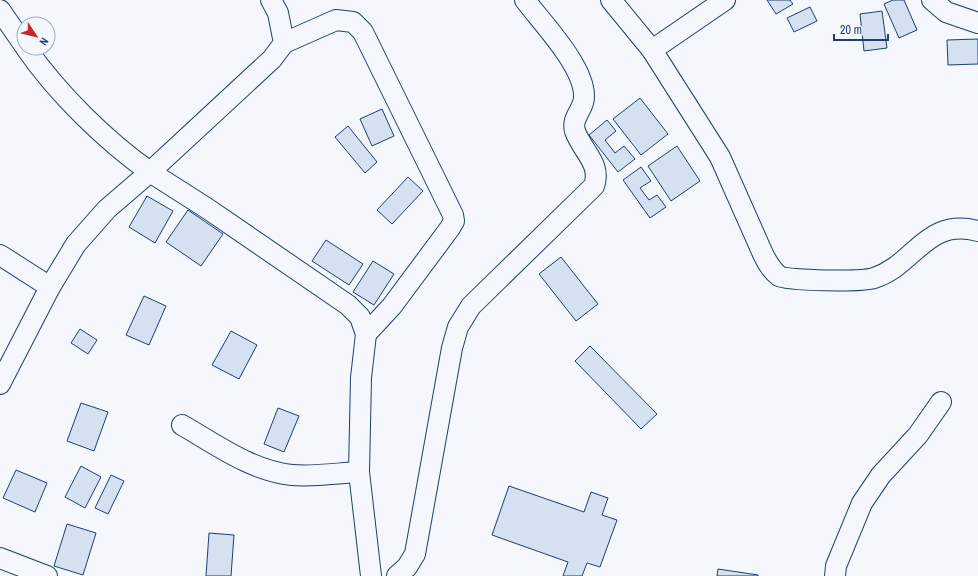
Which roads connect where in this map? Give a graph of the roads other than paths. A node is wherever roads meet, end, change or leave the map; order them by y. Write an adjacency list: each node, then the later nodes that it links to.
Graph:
1 (271, 0): 9 (street)
2 (525, 0): 24 (street)
3 (611, 0): 10 (street)
4 (725, 0): 10 (street)
5 (932, 0): 7 (street)
6 (0, 10): 8 (street)
7 (978, 23)
8 (16, 33)
9 (284, 43): 12 (street); 16 (street)
10 (652, 50): 13 (street)
11 (32, 56): 12 (street)
12 (150, 172): 15 (street); 16 (street)
13 (978, 231)
14 (0, 255): 15 (street)
15 (50, 287): 17 (street)
16 (366, 334): 20 (street)
17 (0, 384)
18 (941, 402): 25 (street)
19 (182, 425): 20 (street)
20 (359, 472): 23 (street)
21 (0, 558): 22 (street)
22 (47, 576)
23 (371, 576)
24 (397, 576)
25 (835, 576)

